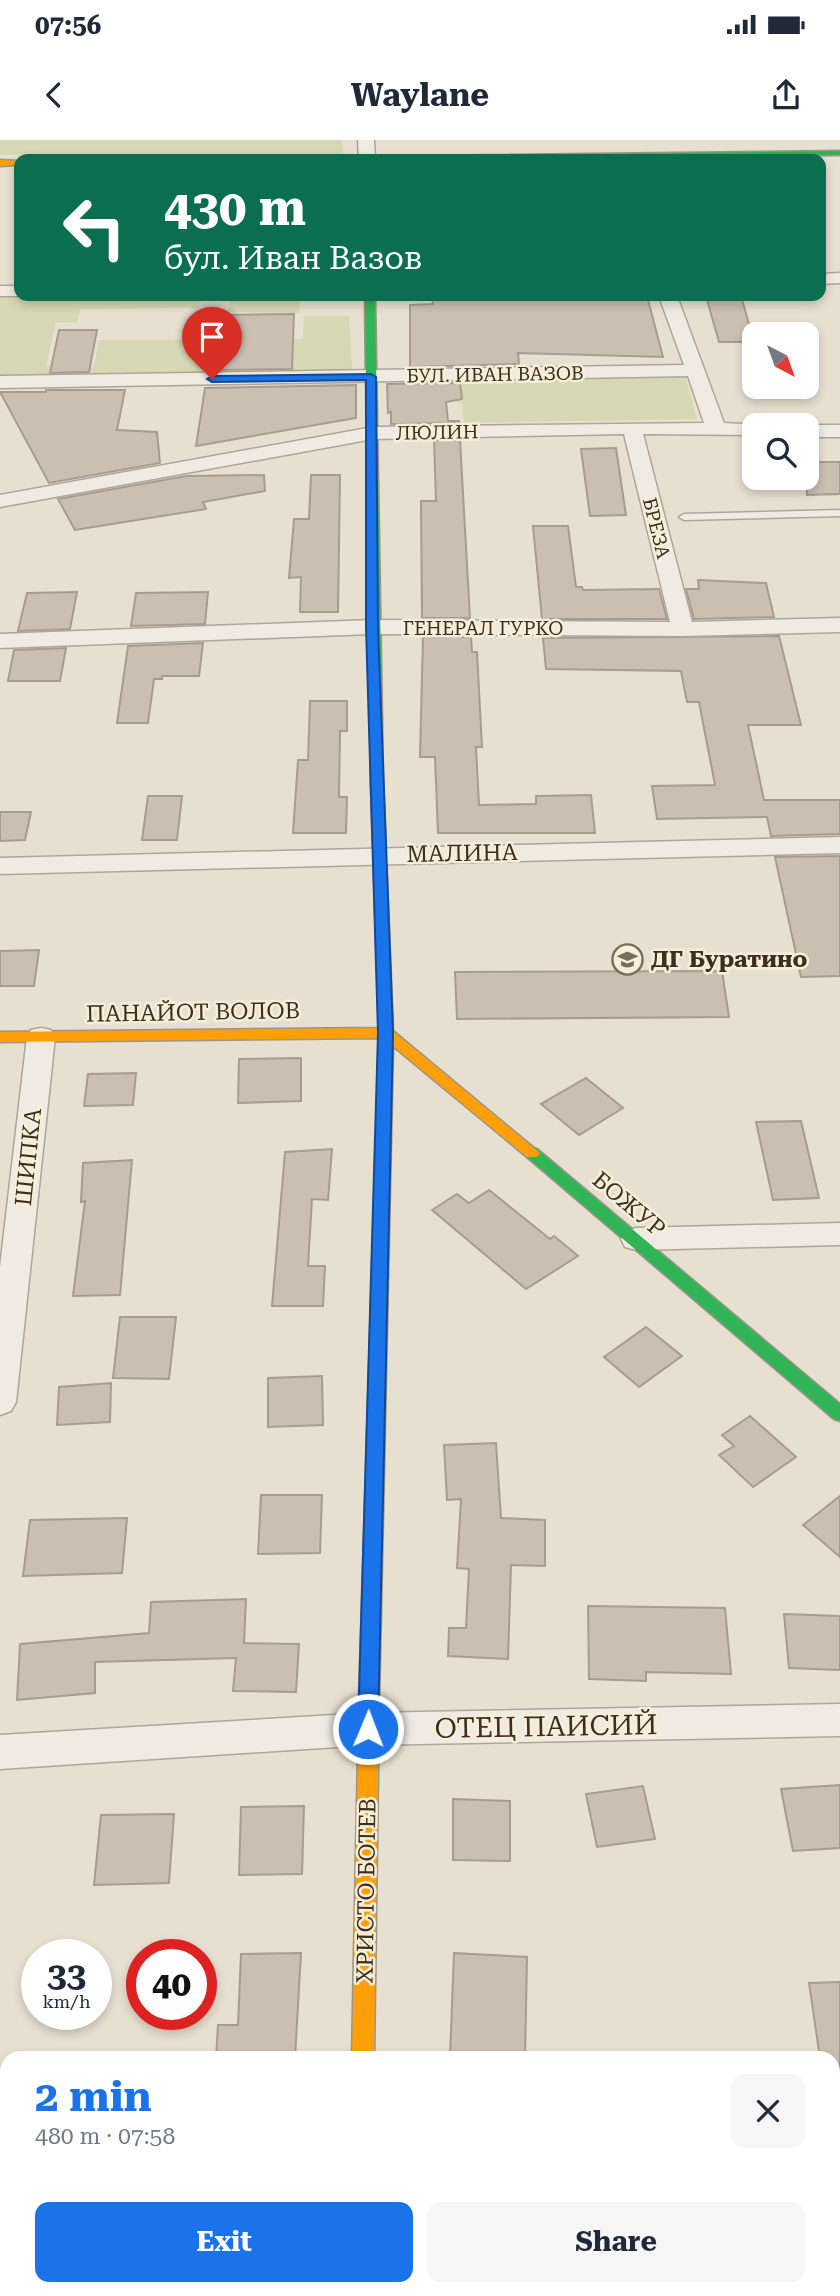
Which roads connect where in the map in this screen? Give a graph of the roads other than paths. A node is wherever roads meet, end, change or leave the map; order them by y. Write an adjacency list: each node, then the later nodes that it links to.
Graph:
1 (840, 153): 2 (street)
2 (795, 154)
3 (370, 301): 6 (street, ХРИСТО БОТЕВ)
4 (670, 301): 5 (street)
5 (696, 370): 6 (street, БУЛ. ИВАН ВАЗОВ); 9 (street)
6 (371, 377): 7 (street, БУЛ. ИВАН ВАЗОВ); 13 (street, ХРИСТО БОТЕВ)
7 (0, 382)
8 (632, 428): 9 (street, ЛЮЛИН); 13 (street, ЛЮЛИН); 19 (street, БРЕЗА)
9 (716, 428): 10 (street, ЛЮЛИН)
10 (742, 429)
11 (819, 430): 12 (street)
12 (840, 431)
13 (373, 433): 14 (street, ЛЮЛИН); 18 (street, ХРИСТО БОТЕВ)
14 (0, 502)
15 (840, 513): 16 (lane)
16 (684, 517)
17 (840, 625): 19 (street, ГЕНЕРАЛ ГУРКО)
18 (372, 627): 19 (street, ГЕНЕРАЛ ГУРКО); 20 (street, ГЕНЕРАЛ ГУРКО); 22 (street, ХРИСТО БОТЕВ)
19 (682, 629)
20 (0, 641)
21 (840, 845): 22 (street, МАЛИНА)
22 (380, 855): 23 (street, МАЛИНА); 24 (street, ХРИСТО БОТЕВ)
23 (0, 866)
24 (386, 1033): 26 (street, ПАНАЙОТ ВОЛОВ); 28 (street, БОЖУР); 32 (street, ХРИСТО БОТЕВ)
25 (0, 1037): 26 (street, ПАНАЙОТ ВОЛОВ)
26 (41, 1037): 29 (street, ШИПКА)
27 (840, 1234): 28 (street)
28 (635, 1239): 30 (street, БОЖУР)
29 (0, 1402)
30 (840, 1413)
31 (840, 1720): 32 (street, ОТЕЦ ПАИСИЙ)
32 (368, 1729): 33 (street, ОТЕЦ ПАИСИЙ); 34 (street, ХРИСТО БОТЕВ)
33 (0, 1752)
34 (363, 2051)

